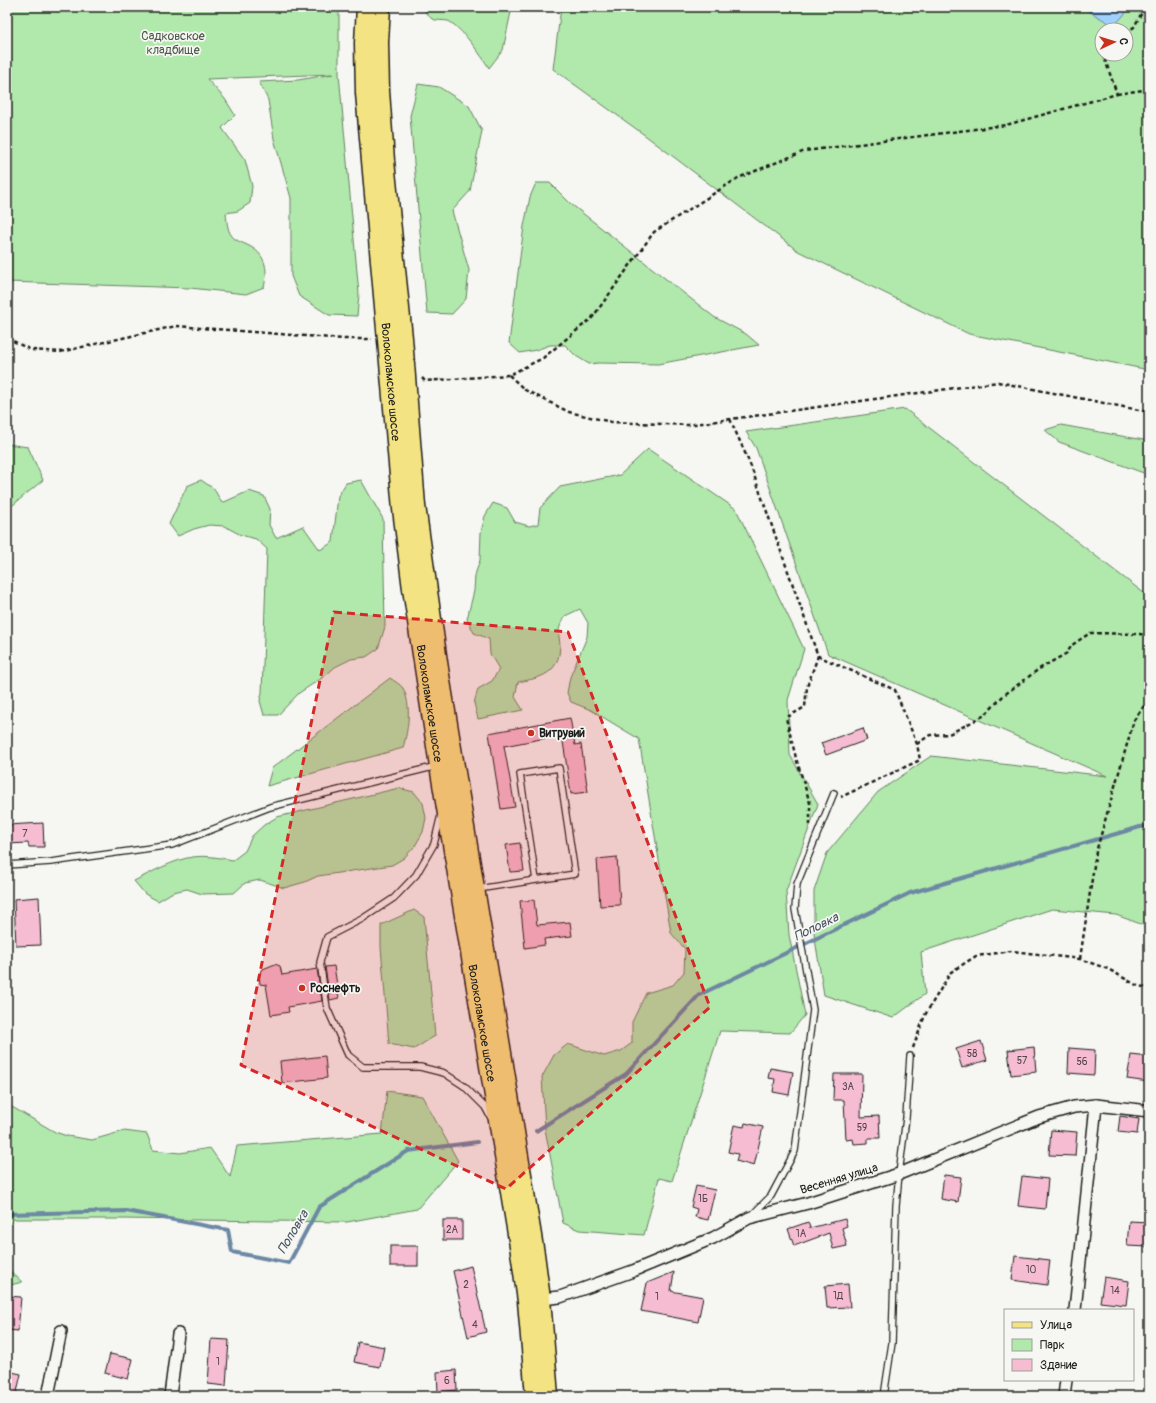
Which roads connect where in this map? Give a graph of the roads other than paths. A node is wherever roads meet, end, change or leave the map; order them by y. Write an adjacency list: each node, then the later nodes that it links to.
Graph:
1 (366, 7): 3 (main road, Волоколамское шоссе)
2 (381, 7): 3 (main road, Волоколамское шоссе)
3 (446, 764): 5 (main road, Волоколамское шоссе); 6 (lane); 8 (main road, Волоколамское шоссе)
4 (834, 793): 14 (lane)
5 (444, 800): 12 (main road, Волоколамское шоссе); 12 (lane)
6 (7, 865)
7 (536, 880): 7 (lane); 8 (lane)
8 (475, 889): 15 (main road, Волоколамское шоссе)
9 (910, 1056): 13 (lane)
10 (1096, 1105): 11 (street, Весенняя улица); 13 (street, Весенняя улица); 16 (street)
11 (1149, 1111)
12 (501, 1137): 22 (main road, Волоколамское шоссе)
13 (898, 1174): 14 (street, Весенняя улица); 24 (lane)
14 (749, 1218): 15 (street, Весенняя улица)
15 (541, 1299): 23 (main road, Волоколамское шоссе)
16 (1075, 1309)
17 (61, 1331): 20 (street)
18 (178, 1334): 21 (street)
19 (1066, 1381): 25 (street)
20 (48, 1396)
21 (170, 1396)
22 (534, 1396)
23 (549, 1396)
24 (884, 1396)
25 (1064, 1396)

